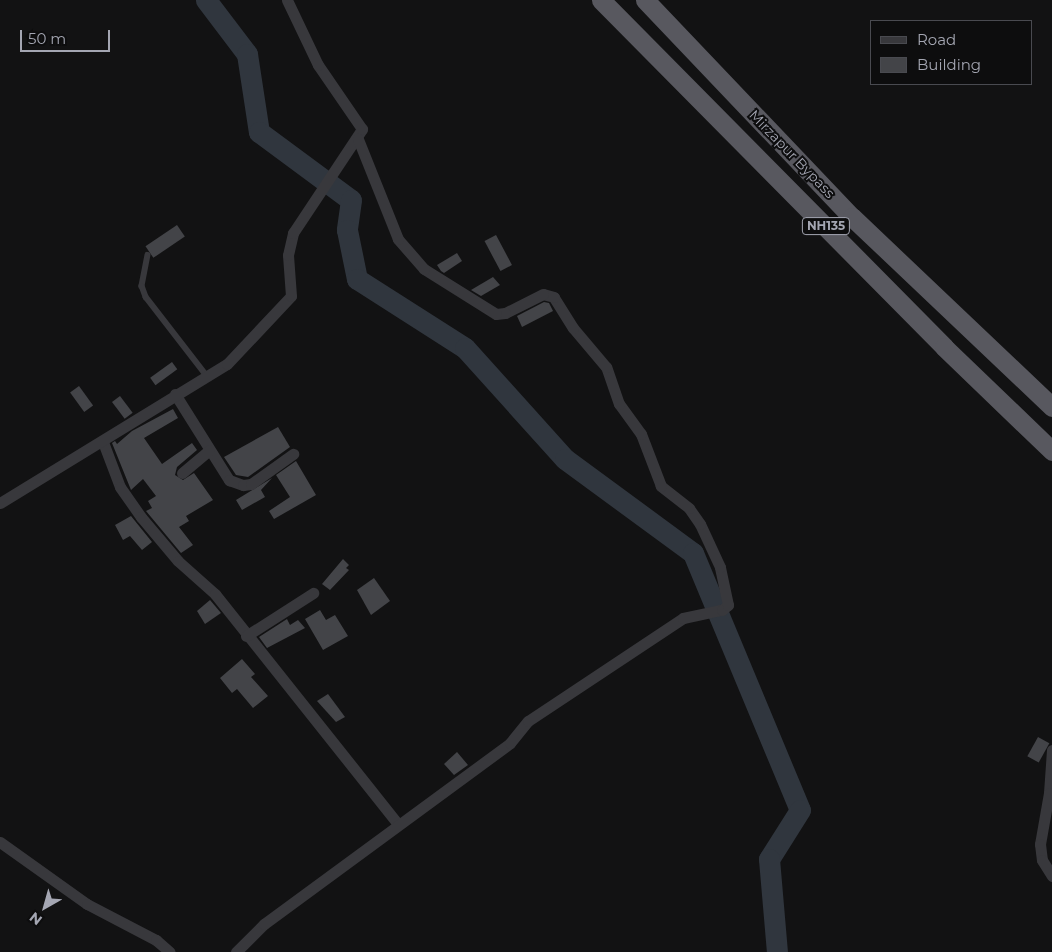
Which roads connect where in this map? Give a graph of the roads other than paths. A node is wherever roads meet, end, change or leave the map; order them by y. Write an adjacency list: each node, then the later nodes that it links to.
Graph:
1 (286, 0): 4 (street)
2 (602, 0): 11 (highway, NH135)
3 (645, 0): 8 (highway, Mirzapur Bypass / NH135)
4 (358, 139): 6 (street); 18 (street)
5 (148, 255): 6 (lane)
6 (207, 376): 7 (street)
7 (175, 394): 9 (street); 10 (street)
8 (1052, 407)
9 (103, 442): 14 (street); 16 (street)
10 (209, 450): 12 (street); 13 (street)
11 (1052, 451)
12 (293, 454)
13 (182, 473)
14 (0, 504)
15 (312, 593): 16 (street)
16 (246, 636): 18 (street)
17 (1052, 750): 20 (street)
18 (397, 823): 22 (street)
19 (0, 842): 21 (street)
20 (1052, 876)
21 (170, 952)
22 (236, 952)

